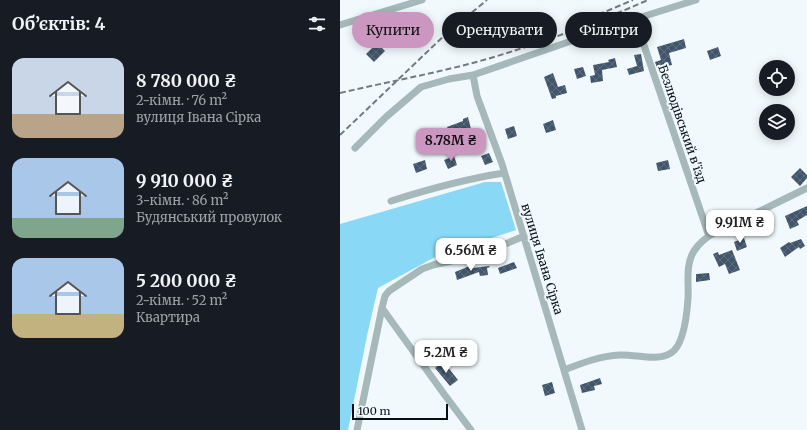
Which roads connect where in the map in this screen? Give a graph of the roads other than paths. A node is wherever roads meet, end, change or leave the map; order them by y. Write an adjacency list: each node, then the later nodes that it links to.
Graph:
1 (422, 0): 4 (street)
2 (696, 0): 3 (street)
3 (652, 14)
4 (340, 25)
5 (565, 43): 7 (street)
6 (645, 48): 13 (street, Безлюдівський в'їзд)
7 (473, 75): 8 (street); 9 (street, вулиця Івана Сірка)
8 (355, 148)
9 (504, 173): 11 (street); 12 (street, вулиця Івана Сірка)
10 (807, 188): 13 (street)
11 (391, 200)
12 (524, 236): 14 (street); 15 (street, вулиця Івана Сірка)
13 (709, 236): 15 (street)
14 (382, 308): 16 (street); 17 (street)
15 (564, 370): 18 (street, вулиця Івана Сірка)
16 (357, 430)
17 (472, 430)
18 (582, 430)

